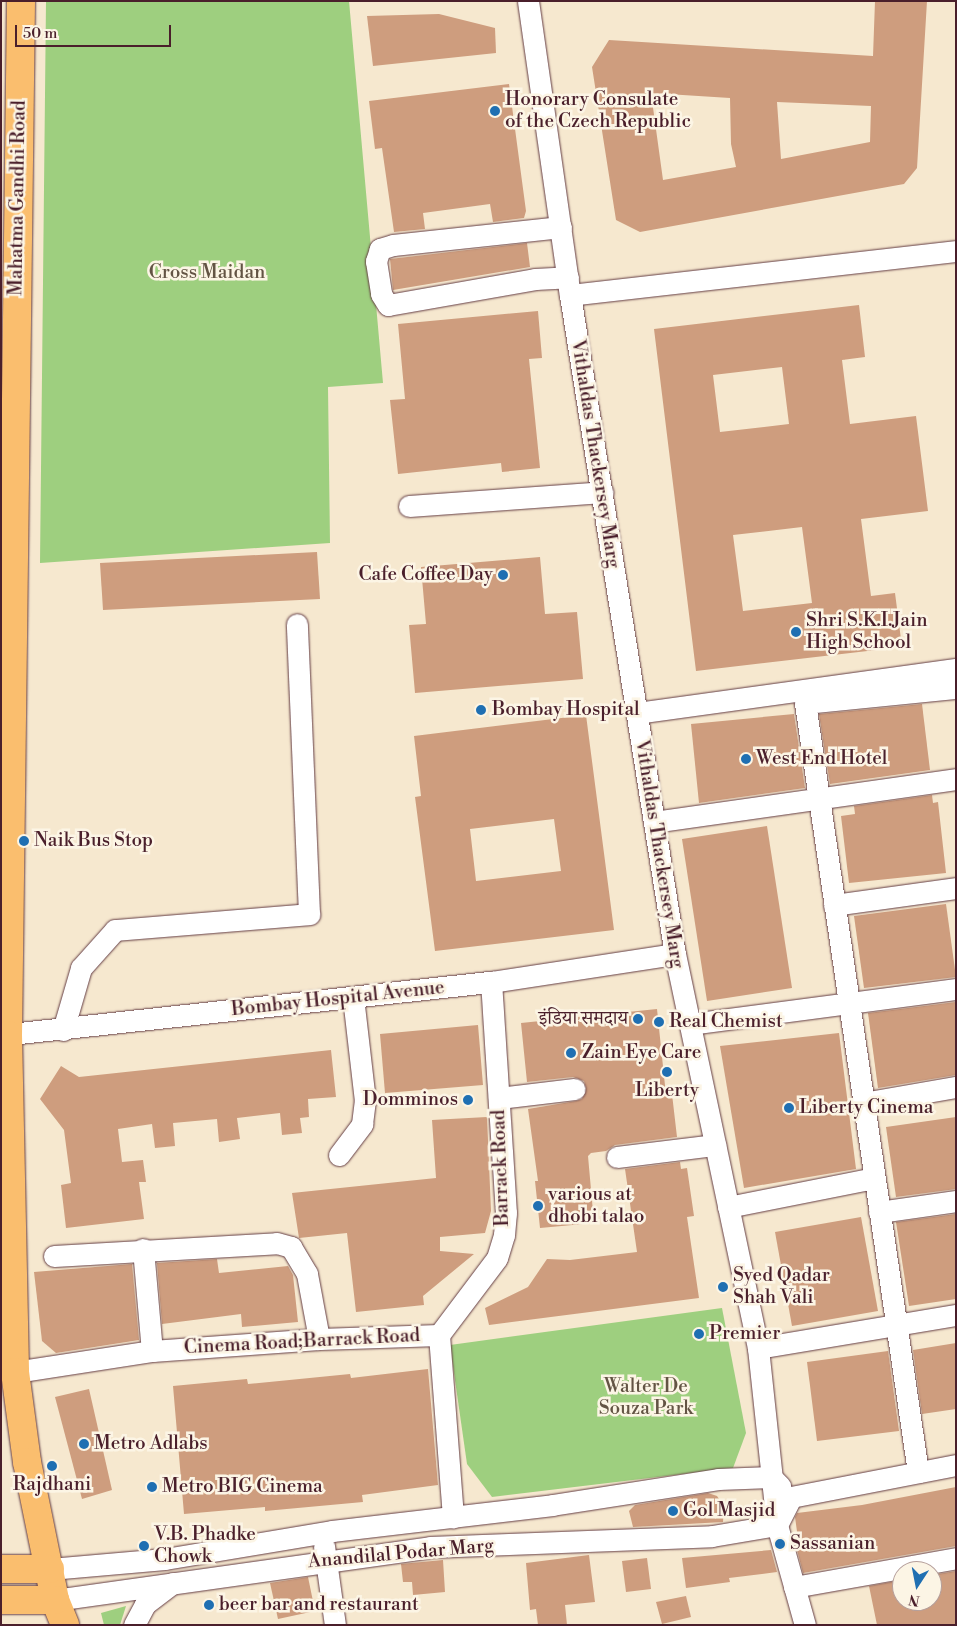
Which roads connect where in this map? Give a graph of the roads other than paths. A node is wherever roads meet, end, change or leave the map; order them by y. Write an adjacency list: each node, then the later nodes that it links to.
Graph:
1 (528, 1): 3 (street, Vithaldas Thackersey Marg)
2 (21, 13): 24 (main road, Mahatma Gandhi Road)
3 (561, 227): 5 (street, Vithaldas Thackersey Marg); 5 (street)
4 (956, 251): 5 (street)
5 (569, 286): 6 (street, Vithaldas Thackersey Marg)
6 (602, 492): 7 (street); 11 (street, Vithaldas Thackersey Marg)
7 (408, 506)
8 (297, 624): 23 (street)
9 (956, 669): 11 (street)
10 (956, 688): 13 (street)
11 (637, 713): 14 (street, Vithaldas Thackersey Marg)
12 (956, 779): 13 (street)
13 (819, 799): 14 (street); 16 (street)
14 (654, 822): 17 (street, Vithaldas Thackersey Marg)
15 (956, 888): 16 (street)
16 (834, 904): 21 (street)
17 (674, 954): 18 (street, Bombay Hospital Avenue); 22 (street, Vithaldas Thackersey Marg)
18 (491, 982): 20 (street, Bombay Hospital Avenue); 27 (street, Barrack Road)
19 (956, 989): 21 (street)
20 (353, 998): 23 (street, Bombay Hospital Avenue); 30 (street)
21 (849, 1004): 22 (street); 28 (street)
22 (690, 1024): 29 (street, Vithaldas Thackersey Marg)
23 (63, 1030): 24 (street, Bombay Hospital Avenue)
24 (5, 1035): 44 (main road, Mahatma Gandhi Road)
25 (956, 1087): 28 (street)
26 (574, 1090): 27 (street)
27 (499, 1098): 40 (street, Barrack Road)
28 (863, 1103): 32 (street)
29 (715, 1145): 31 (street); 34 (street, Vithaldas Thackersey Marg)
30 (339, 1154)
31 (617, 1157)
32 (874, 1178): 34 (street); 35 (street)
33 (956, 1201): 35 (street)
34 (728, 1207): 42 (street, Vithaldas Thackersey Marg)
35 (880, 1212): 39 (street)
36 (143, 1249): 37 (street); 41 (street); 43 (street)
37 (54, 1256)
38 (956, 1315): 39 (street)
39 (896, 1326): 42 (street); 46 (street)
40 (439, 1335): 41 (street, Cinema Road;Barrack Road); 49 (street, Cinema Road;Barrack Road)
41 (319, 1339): 43 (street, Cinema Road;Barrack Road)
42 (758, 1348): 47 (street, Vithaldas Thackersey Marg)
43 (152, 1351): 44 (street, Cinema Road;Barrack Road)
44 (15, 1372): 56 (main road, Mahatma Gandhi Road)
45 (956, 1465): 46 (street)
46 (918, 1472): 48 (street)
47 (772, 1477): 48 (street); 49 (street, Anandilal Podar Marg); 50 (street, Vithaldas Thackersey Marg)
48 (791, 1497): 50 (street)
49 (453, 1517): 51 (street, Anandilal Podar Marg)
50 (777, 1526): 53 (street, Anandilal Podar Marg); 58 (street, Vithaldas Thackersey Marg)
51 (322, 1532): 53 (street); 56 (street, Anandilal Podar Marg)
52 (956, 1558): 58 (street)
53 (326, 1559): 57 (street, Anandilal Podar Marg); 63 (street)
54 (1, 1565): 55 (main road)
55 (2, 1569): 56 (main road); 59 (main road)
56 (50, 1569): 60 (main road, Mahatma Gandhi Road)
57 (175, 1581): 60 (street, Anandilal Podar Marg); 62 (street)
58 (794, 1588): 64 (street, Vithaldas Thackersey Marg)
59 (1, 1599): 60 (main road)
60 (55, 1600): 61 (main road, Mahatma Gandhi Road)
61 (65, 1625)
62 (134, 1625)
63 (336, 1625)
64 (805, 1625)

